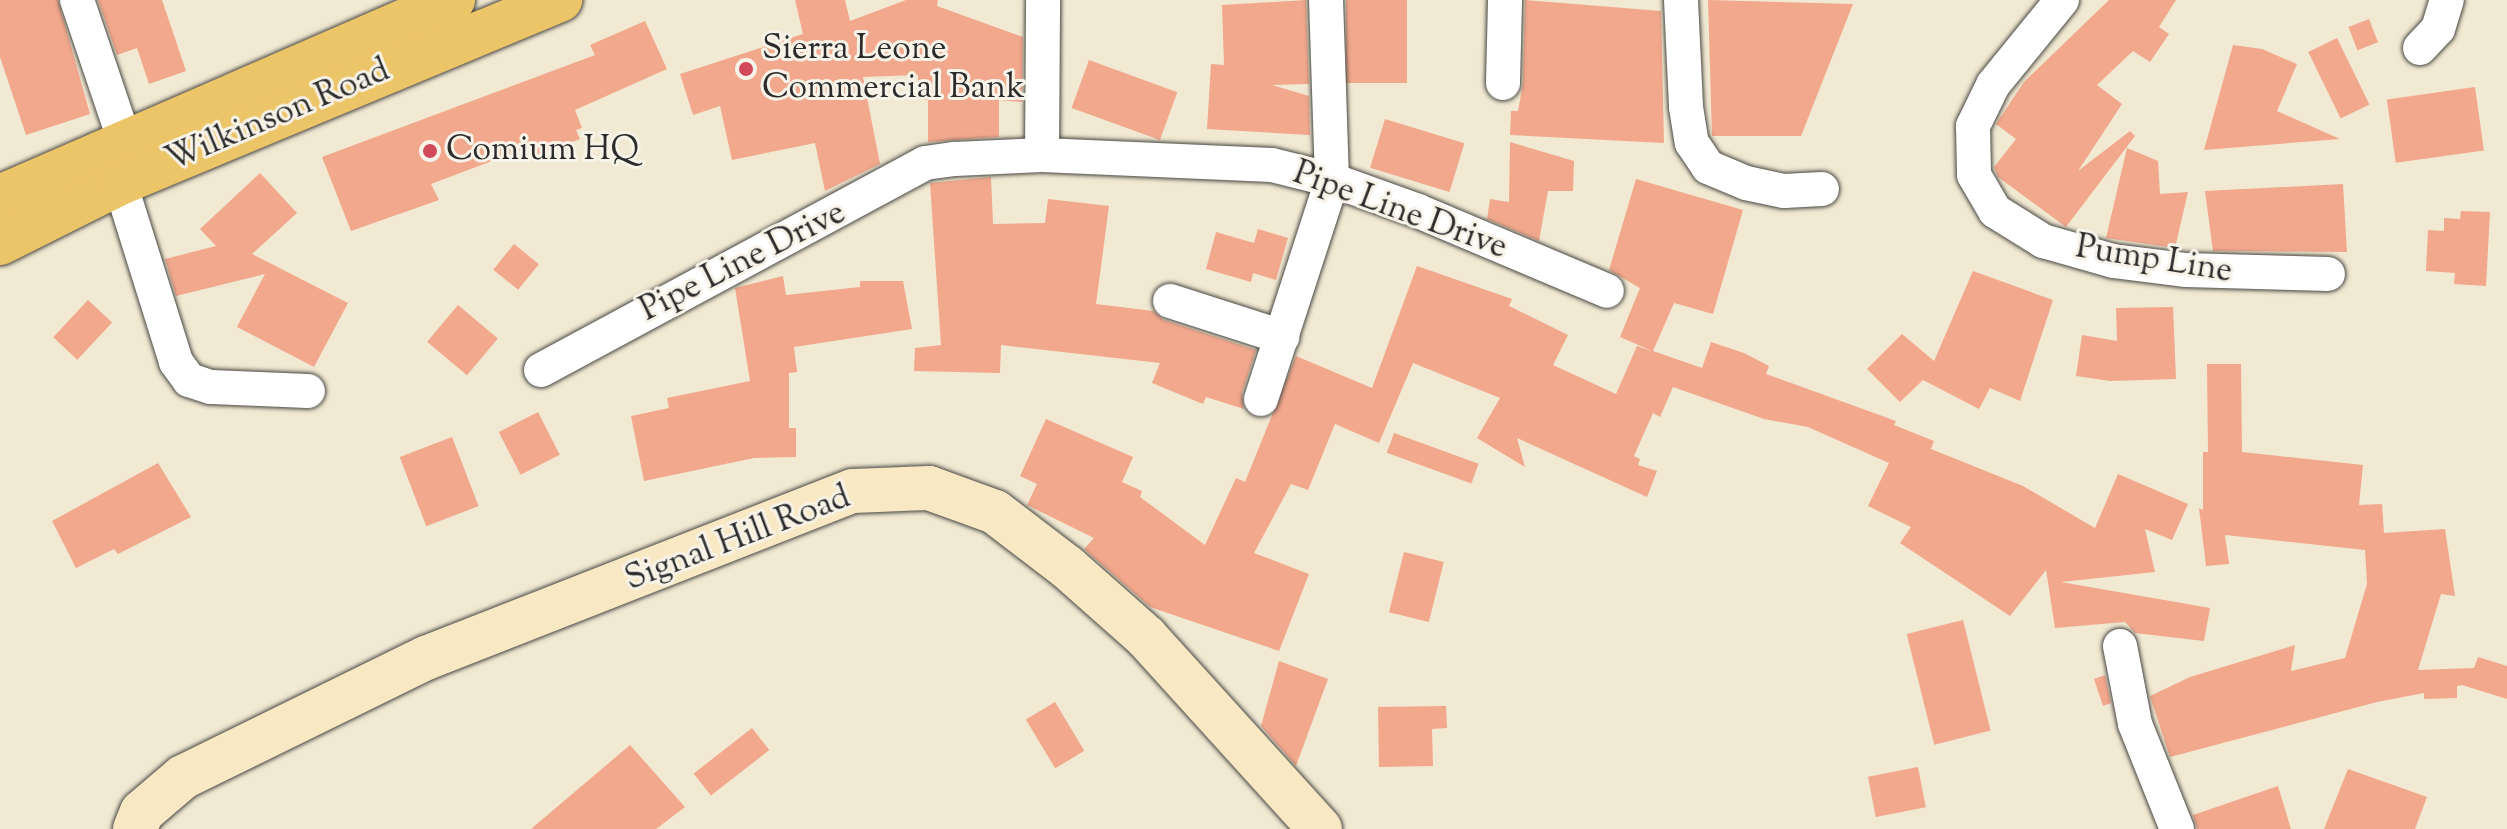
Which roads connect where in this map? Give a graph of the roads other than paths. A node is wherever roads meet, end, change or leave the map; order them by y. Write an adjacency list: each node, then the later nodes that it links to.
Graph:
1 (77, 0): 12 (street)
2 (453, 0): 12 (main road, Wilkinson Road)
3 (560, 0): 15 (main road, Wilkinson Road)
4 (1043, 0): 13 (street)
5 (1326, 0): 14 (street)
6 (1505, 0): 11 (street)
7 (1681, 0): 16 (street)
8 (2062, 0): 19 (street, Pump Line)
9 (2447, 0): 10 (street)
10 (2420, 48)
11 (1503, 83)
12 (124, 139): 17 (main road, Wilkinson Road)
13 (1042, 155): 14 (street, Pipe Line Drive); 23 (street, Pipe Line Drive)
14 (1332, 180): 20 (street, Pipe Line Drive); 22 (street)
15 (120, 183): 18 (main road, Wilkinson Road); 24 (street)
16 (1822, 189)
17 (0, 197)
18 (0, 243)
19 (2328, 274)
20 (1607, 291)
21 (1170, 301): 22 (street)
22 (1282, 337): 25 (street)
23 (541, 370)
24 (308, 391)
25 (1261, 399)
26 (2120, 646): 29 (street)
27 (135, 829): 28 (main road, Signal Hill Road)
28 (1320, 829)
29 (2177, 829)

